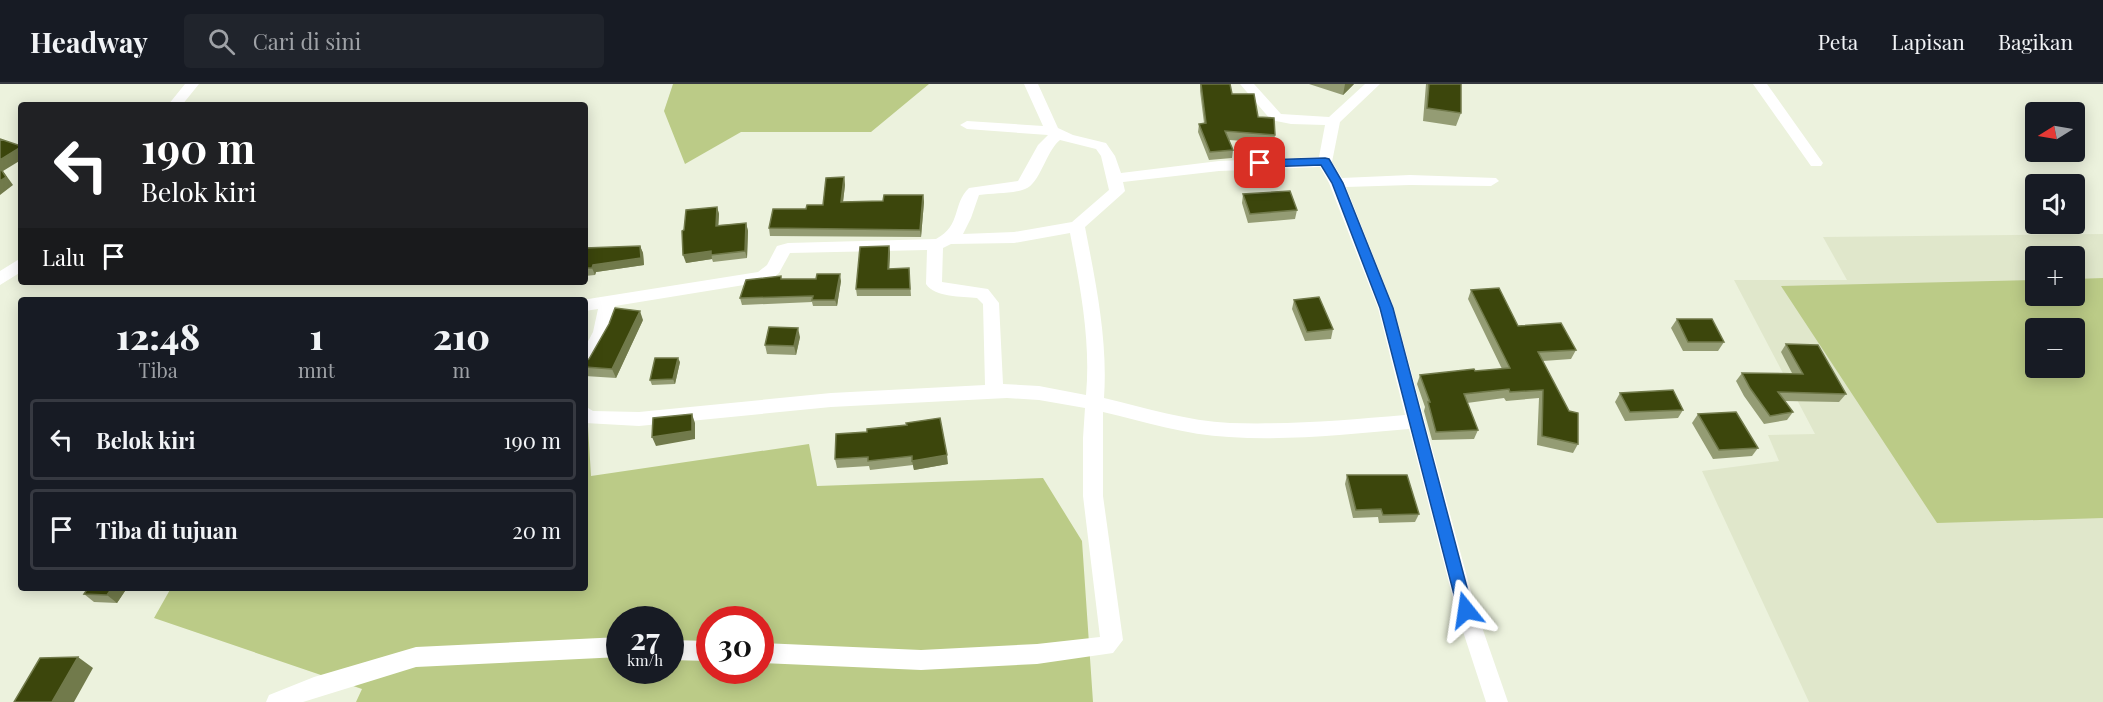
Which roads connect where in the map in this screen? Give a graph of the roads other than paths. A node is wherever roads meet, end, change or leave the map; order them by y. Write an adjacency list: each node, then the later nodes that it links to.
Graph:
1 (192, 84): 6 (street)
2 (1031, 84): 9 (street)
3 (1247, 84): 7 (street)
4 (1373, 84): 7 (street)
5 (1760, 84): 11 (street)
6 (177, 102)
7 (1333, 121): 10 (street)
8 (967, 125): 9 (street)
9 (1054, 133): 12 (street); 16 (street)
10 (1325, 162): 12 (street); 14 (street)
11 (1816, 163)
12 (1115, 179): 15 (street)
13 (1491, 181): 14 (street)
14 (1337, 183): 25 (street)
15 (1077, 226): 16 (street); 23 (street)
16 (943, 242): 19 (street); 22 (street)
17 (18, 266): 18 (street)
18 (0, 279)
19 (608, 301): 20 (street); 21 (street)
20 (588, 304)
21 (588, 357)
22 (994, 392): 23 (street); 24 (street)
23 (1095, 403): 25 (street); 27 (street)
24 (588, 417)
25 (1415, 421): 29 (street)
26 (606, 648): 28 (street)
27 (774, 654)
28 (277, 702)
29 (1497, 702)

